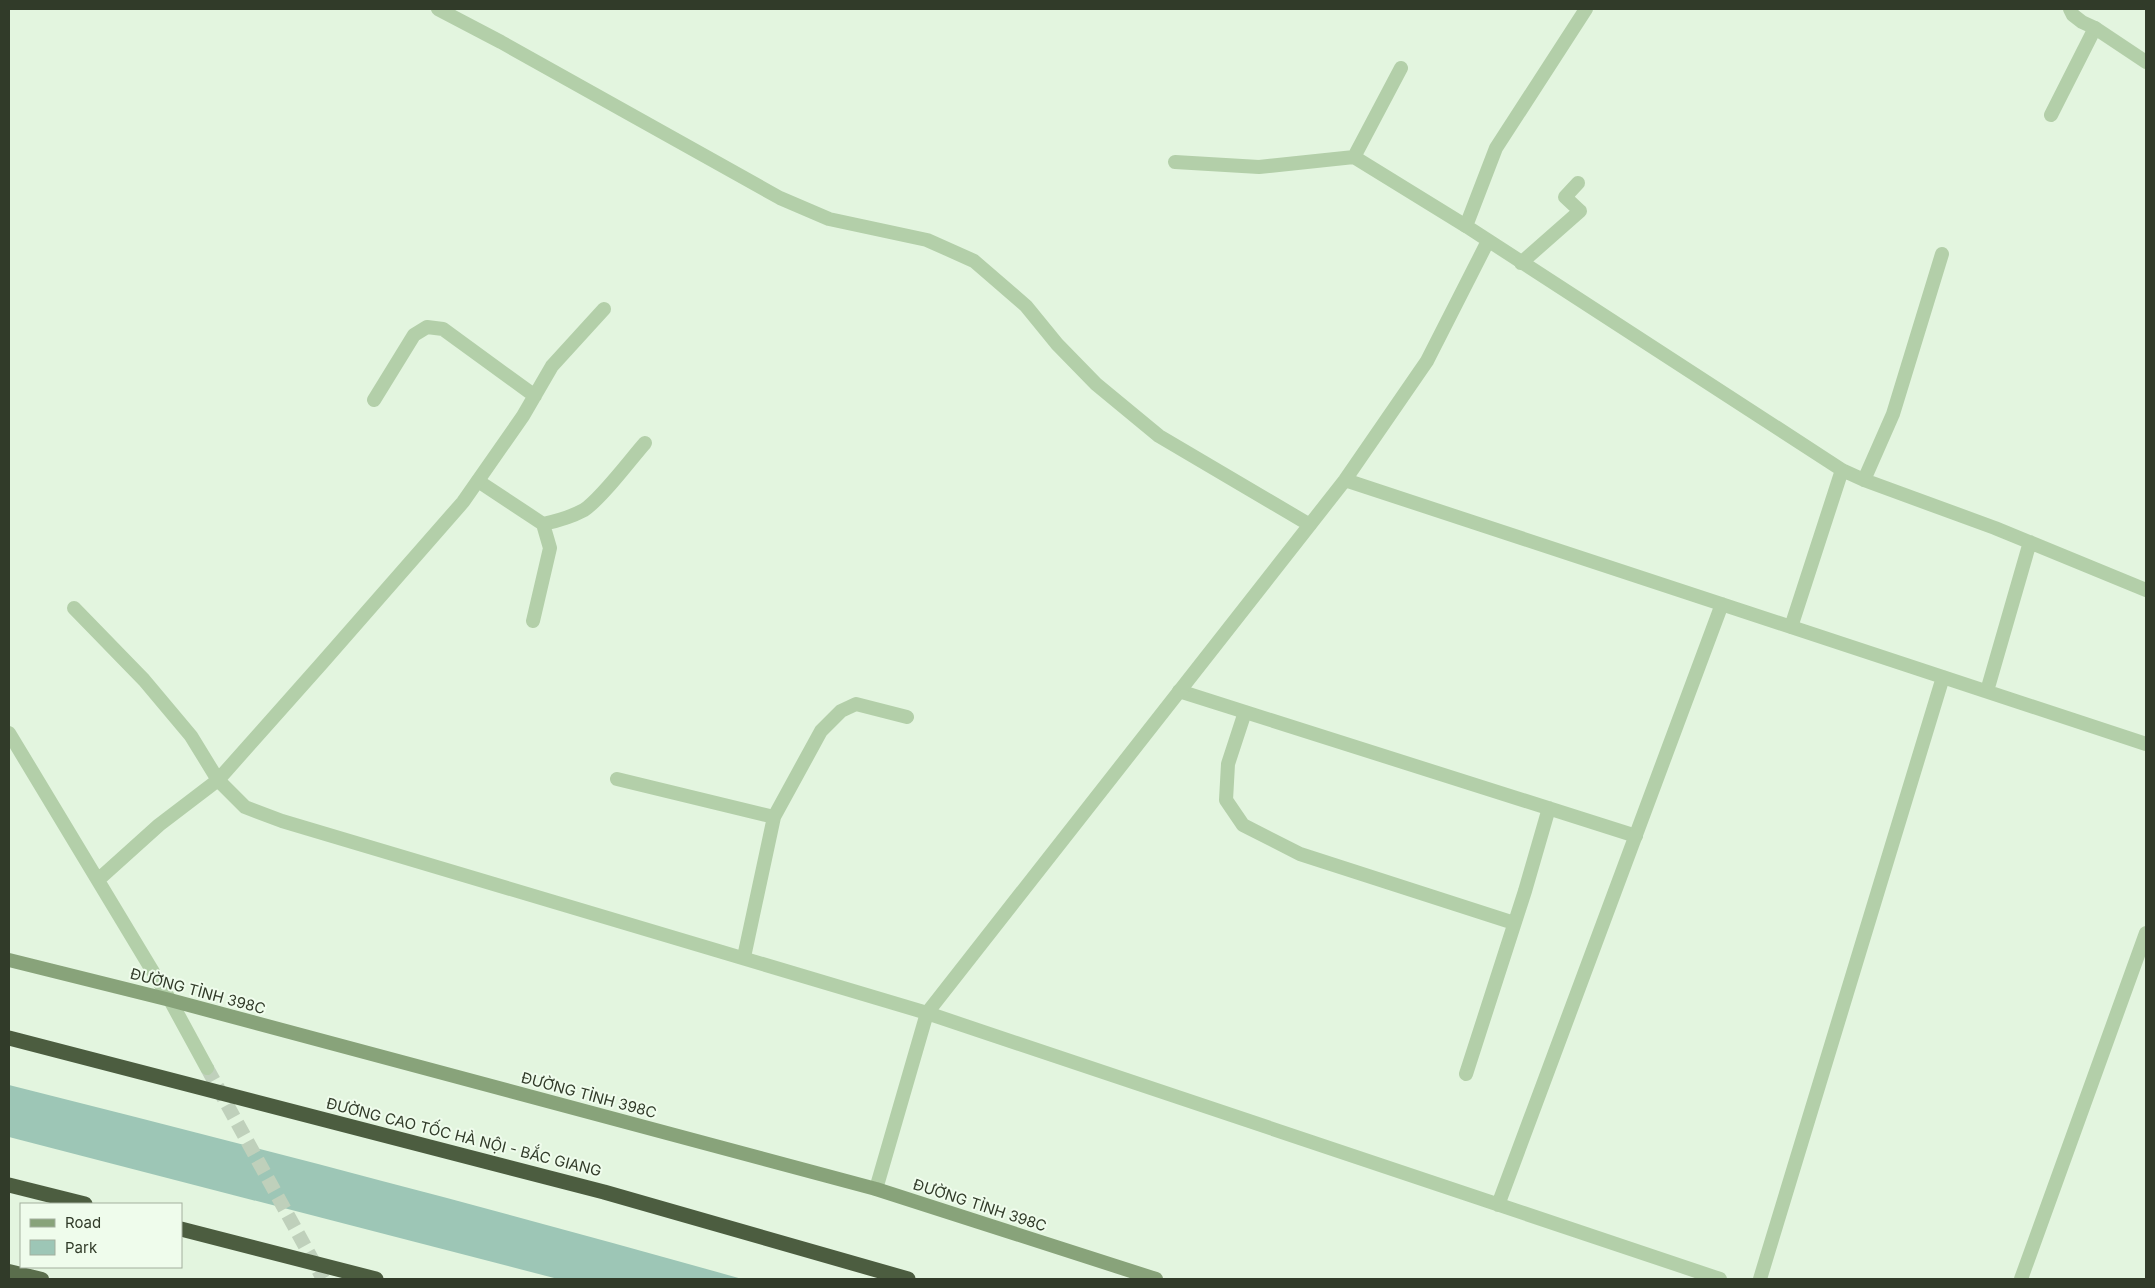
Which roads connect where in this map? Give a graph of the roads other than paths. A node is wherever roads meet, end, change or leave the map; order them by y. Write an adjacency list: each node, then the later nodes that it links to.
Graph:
1 (438, 9): 24 (street)
2 (1586, 9): 11 (street)
3 (2070, 9): 4 (street)
4 (2095, 28): 5 (street); 7 (street)
5 (2146, 62)
6 (1401, 68): 8 (street)
7 (2051, 115)
8 (1354, 157): 9 (street); 11 (street)
9 (1175, 162)
10 (1578, 183): 14 (street)
11 (1466, 226): 12 (street)
12 (1488, 240): 14 (street); 20 (street)
13 (1942, 254): 21 (street)
14 (1521, 262): 19 (street)
15 (604, 309): 16 (street)
16 (535, 396): 17 (street); 22 (street)
17 (374, 400)
18 (645, 443): 23 (street)
19 (1842, 470): 21 (street); 30 (street)
20 (1345, 480): 24 (street); 27 (street)
21 (1864, 480): 25 (street)
22 (478, 481): 23 (street); 39 (street)
23 (543, 524): 29 (street)
24 (1310, 525): 32 (street)
25 (2030, 542): 26 (street); 33 (street)
26 (2146, 590)
27 (1722, 604): 30 (street); 42 (street)
28 (74, 608): 39 (street)
29 (534, 621)
30 (1791, 627): 31 (street)
31 (1942, 677): 33 (street); 64 (street)
32 (1179, 691): 34 (street); 49 (street)
33 (1987, 691): 37 (street)
34 (1245, 712): 40 (street); 44 (street)
35 (908, 717): 41 (street)
36 (9, 733): 43 (street)
37 (2146, 744)
38 (617, 779): 41 (street)
39 (218, 780): 43 (street); 46 (street)
40 (1549, 808): 42 (street); 44 (street)
41 (774, 817): 46 (street)
42 (1636, 836): 56 (street)
43 (99, 879): 48 (street)
44 (1514, 923): 52 (street)
45 (2146, 934): 65 (street)
46 (744, 957): 49 (street)
47 (9, 960): 48 (main road, ĐƯỜNG TỈNH 398C)
48 (170, 1000): 51 (street); 54 (main road, ĐƯỜNG TỈNH 398C)
49 (927, 1013): 54 (street); 56 (street)
50 (9, 1038): 61 (highway, ĐƯỜNG CAO TỐC HÀ NỘI - BẮC GIANG)
51 (207, 1068)
52 (1466, 1074)
53 (9, 1184): 55 (highway)
54 (876, 1189): 62 (main road, ĐƯỜNG TỈNH 398C)
55 (81, 1203)
56 (1498, 1205): 63 (street)
57 (182, 1229): 60 (highway)
58 (9, 1271): 59 (highway)
59 (42, 1279)
60 (376, 1279)
61 (908, 1279)
62 (1156, 1279)
63 (1720, 1279)
64 (1760, 1279)
65 (2021, 1279)

